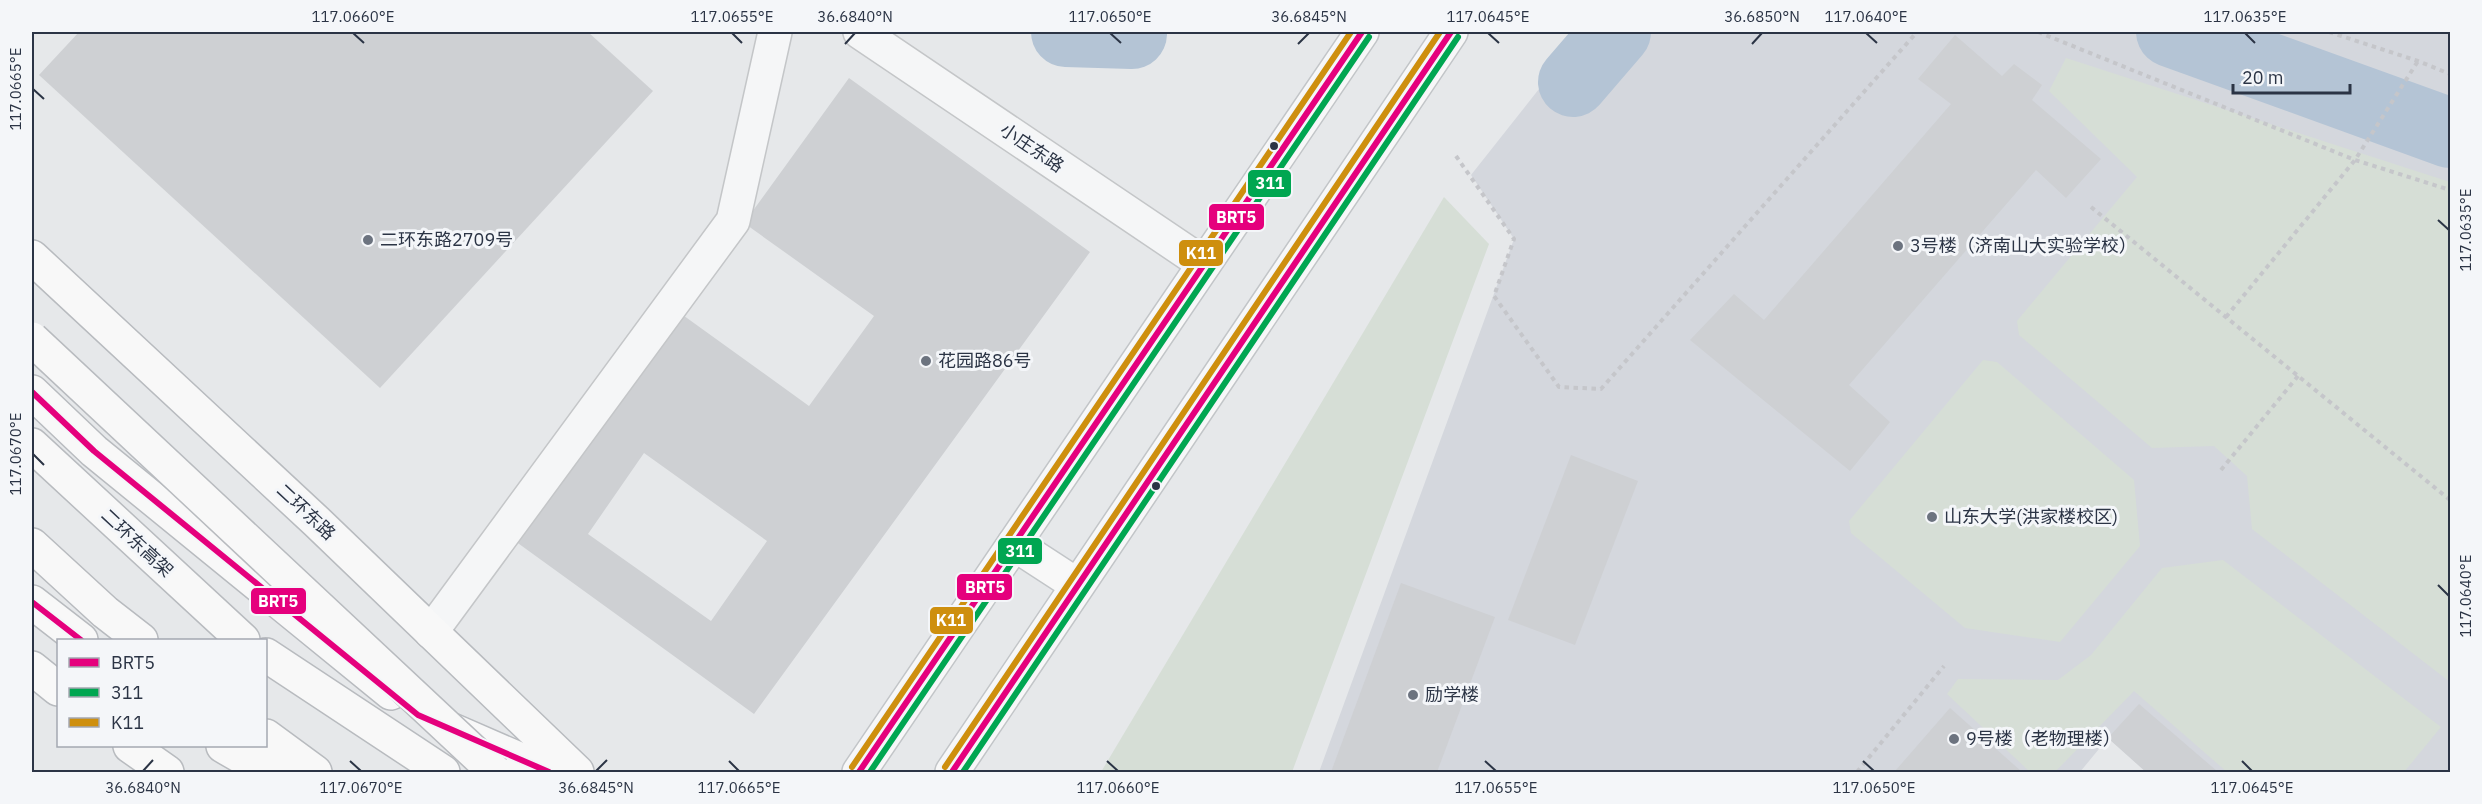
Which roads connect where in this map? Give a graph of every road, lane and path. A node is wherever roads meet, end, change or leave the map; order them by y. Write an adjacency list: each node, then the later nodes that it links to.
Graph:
1 (775, 32): 28 (street)
2 (860, 32): 15 (street, 小庄东路)
3 (1362, 32): 15 (main road)
4 (1451, 32): 25 (main road)
5 (1917, 32): 10 (path)
6 (2038, 32): 11 (path)
7 (2329, 32): 8 (path)
8 (2418, 61): 9 (path); 11 (path)
9 (2451, 74)
10 (1456, 156)
11 (2355, 160): 12 (path); 16 (path)
12 (2451, 190)
13 (2091, 207): 16 (path)
14 (32, 257): 28 (main road, 二环东路)
15 (1204, 264): 24 (main road)
16 (2226, 317): 18 (path)
17 (32, 339): 46 (main road, bridge)
18 (2298, 376): 21 (path); 22 (path)
19 (32, 392): 47 (main road)
20 (32, 445): 31 (main road, 二环东高架)
21 (2221, 470)
22 (2451, 500)
23 (32, 544): 30 (main road)
24 (1014, 544): 25 (main road); 49 (main road)
25 (1077, 585): 50 (main road)
26 (32, 602): 29 (main road)
27 (32, 631): 32 (main road)
28 (431, 632): 48 (main road, 二环东路)
29 (80, 639)
30 (140, 639)
31 (242, 639)
32 (57, 646)
33 (267, 656): 45 (main road)
34 (1944, 666): 51 (path)
35 (32, 668): 36 (main road)
36 (57, 688)
37 (267, 737): 44 (main road)
38 (131, 747): 41 (main road)
39 (218, 747): 42 (main road)
40 (225, 747): 43 (main road)
41 (167, 772)
42 (251, 772)
43 (276, 772)
44 (315, 772)
45 (443, 772)
46 (495, 772)
47 (549, 772)
48 (577, 772)
49 (860, 772)
50 (951, 772)
51 (1857, 772)

